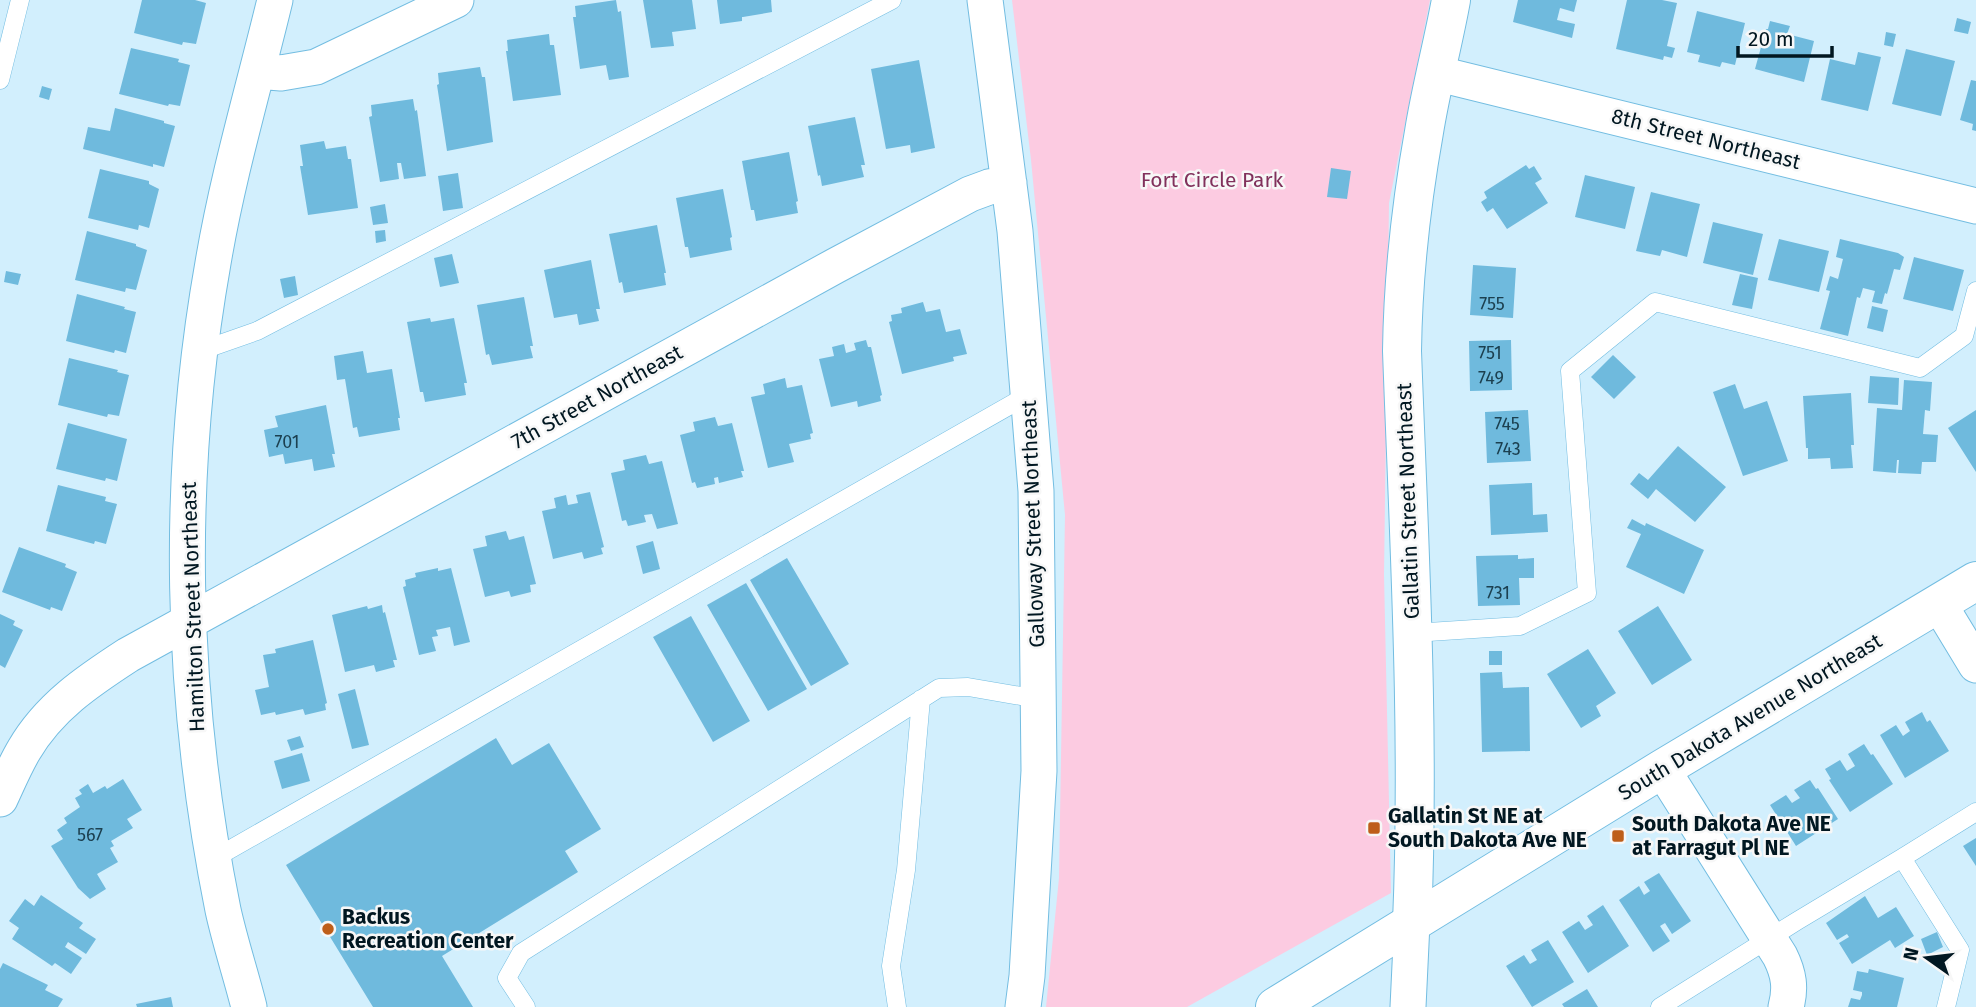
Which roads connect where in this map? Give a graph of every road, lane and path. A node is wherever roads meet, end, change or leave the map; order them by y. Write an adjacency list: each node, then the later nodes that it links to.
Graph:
1 (20, 0): 9 (lane)
2 (275, 0): 7 (street, Hamilton Street Northeast)
3 (456, 0): 7 (street)
4 (892, 0): 13 (lane)
5 (985, 0): 10 (street, Galloway Street Northeast)
6 (1451, 0): 8 (street, Gallatin Street Northeast)
7 (258, 71): 13 (street, Hamilton Street Northeast)
8 (1435, 73): 11 (street, 8th Street Northeast); 18 (street, Gallatin Street Northeast)
9 (0, 80)
10 (1009, 183): 14 (street, Galloway Street Northeast); 17 (street, 7th Street Northeast)
11 (1976, 206)
12 (1976, 291): 18 (lane)
13 (200, 351): 17 (street, Hamilton Street Northeast)
14 (1028, 395): 21 (street, Galloway Street Northeast); 25 (lane)
15 (1976, 581): 16 (street, South Dakota Avenue Northeast)
16 (1939, 604): 19 (street); 22 (street, South Dakota Avenue Northeast)
17 (190, 621): 23 (street, 7th Street Northeast); 25 (street, Hamilton Street Northeast)
18 (1413, 633): 27 (street, Gallatin Street Northeast)
19 (1976, 665)
20 (921, 699): 21 (lane); 30 (lane); 31 (lane)
21 (1038, 699): 32 (street, Galloway Street Northeast)
22 (1662, 769): 27 (street, South Dakota Avenue Northeast); 28 (street)
23 (0, 799)
24 (1976, 812): 26 (lane)
25 (215, 858): 29 (street, Hamilton Street Northeast)
26 (1902, 859): 28 (lane); 37 (lane)
27 (1412, 923): 33 (street, South Dakota Avenue Northeast); 34 (street, Gallatin Street Northeast)
28 (1769, 939): 35 (lane); 36 (street)
29 (249, 1007)
30 (526, 1007)
31 (897, 1007)
32 (1023, 1007)
33 (1275, 1007)
34 (1408, 1007)
35 (1660, 1007)
36 (1786, 1007)
37 (1946, 1007)

